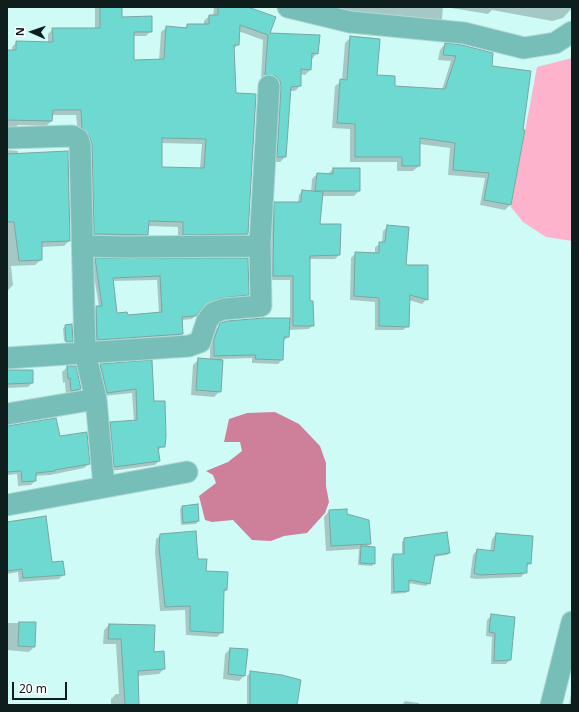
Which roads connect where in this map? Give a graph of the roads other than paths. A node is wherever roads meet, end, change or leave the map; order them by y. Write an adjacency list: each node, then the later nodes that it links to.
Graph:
1 (288, 7): 2 (street)
2 (352, 14): 3 (street)
3 (572, 32)
4 (269, 86): 6 (street)
5 (7, 138): 7 (street)
6 (260, 243): 7 (street); 8 (street)
7 (83, 246): 8 (street)
8 (85, 353): 9 (street); 10 (street)
9 (7, 358)
10 (96, 399): 11 (street); 13 (street)
11 (7, 414)
12 (187, 472): 13 (street)
13 (104, 487): 14 (street)
14 (7, 505)
15 (572, 622): 16 (street)
16 (552, 705)

